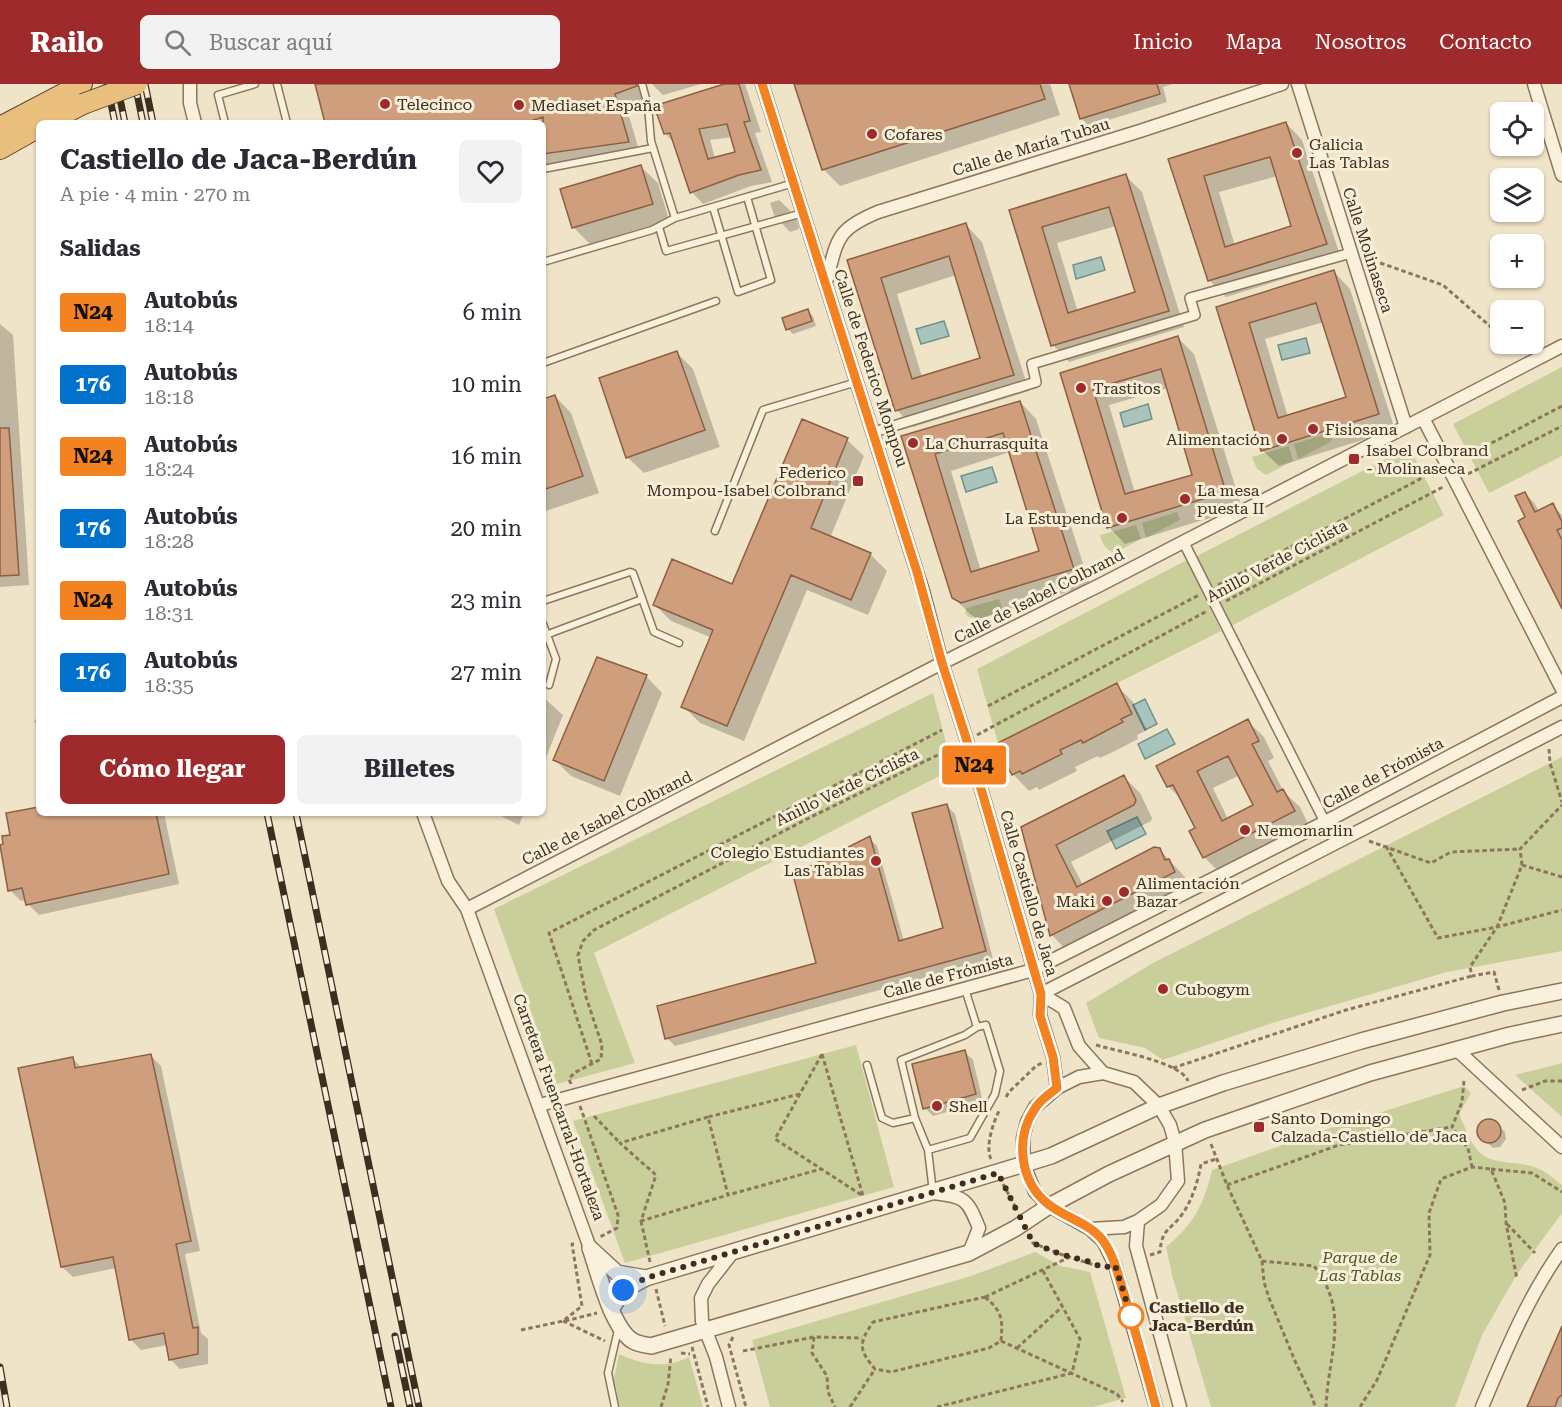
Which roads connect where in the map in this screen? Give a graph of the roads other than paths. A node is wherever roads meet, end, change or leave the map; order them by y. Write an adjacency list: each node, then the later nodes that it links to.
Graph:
1 (81, 84): 15 (highway)
2 (137, 84): 11 (highway, bridge)
3 (190, 84): 12 (street)
4 (255, 84): 13 (lane)
5 (277, 84): 14 (lane)
6 (642, 84): 17 (lane)
7 (762, 84): 21 (street, Calle de Federico Mompou)
8 (1282, 84): 31 (street, Calle de María Tubau)
9 (1298, 84): 29 (street, Calle Molinaseca)
10 (1534, 84): 20 (street)
11 (52, 120)
12 (194, 120)
13 (224, 120)
14 (286, 120)
15 (0, 127)
16 (36, 129): 18 (highway)
17 (653, 148): 19 (lane); 25 (lane)
18 (0, 149)
19 (546, 168)
20 (1562, 175)
21 (794, 183): 22 (lane); 24 (street, Calle de Federico Mompou)
22 (747, 197): 23 (lane); 26 (lane)
23 (713, 207): 25 (lane); 28 (lane)
24 (804, 213): 26 (lane); 31 (street, Calle de Federico Mompou)
25 (675, 218): 27 (lane)
26 (756, 226): 28 (lane); 28 (lane)
27 (659, 227): 28 (lane); 30 (lane)
28 (722, 236)
29 (1351, 253): 37 (street, Calle Molinaseca); 38 (street)
30 (546, 261)
31 (826, 282): 35 (street, Calle de Federico Mompou)
32 (716, 301): 34 (lane)
33 (1562, 346): 36 (street, Calle de Isabel Colbrand)
34 (546, 362)
35 (858, 381): 38 (street, Calle de Federico Mompou); 39 (lane)
36 (1423, 418): 37 (street, Calle de Isabel Colbrand); 48 (street)
37 (1406, 427): 40 (street, Calle de Isabel Colbrand)
38 (874, 432): 46 (street, Calle de Federico Mompou)
39 (715, 531)
40 (1183, 541): 46 (street, Calle de Isabel Colbrand); 52 (street)
41 (642, 599): 42 (lane); 43 (lane); 45 (lane)
42 (546, 600)
43 (546, 635)
44 (546, 637): 47 (lane)
45 (679, 643)
46 (942, 663): 53 (street, Calle de Isabel Colbrand); 54 (street, Calle Castiello de Jaca)
47 (549, 685)
48 (1562, 689)
49 (1562, 697): 52 (street, Calle de Frómista)
50 (1562, 727): 57 (street)
51 (424, 816): 53 (street, Carretera Fuencarral-Hortaleza)
52 (1325, 822): 54 (street, Calle de Frómista)
53 (467, 909): 64 (street, Carretera Fuencarral-Hortaleza)
54 (1033, 970): 55 (street, Calle de Frómista); 57 (street, Calle Castiello de Jaca)
55 (965, 988): 59 (lane); 64 (street, Calle de Frómista)
56 (1562, 991): 65 (street)
57 (1041, 994): 62 (street, Calle Castiello de Jaca); 63 (street, Calle Castiello de Jaca)
58 (1562, 1024): 60 (street, Carretera Fuencarral-Hortaleza)
59 (977, 1027): 66 (lane); 69 (lane)
60 (1456, 1049): 67 (street, Carretera Fuencarral-Hortaleza); 68 (street)
61 (867, 1065): 66 (lane)
62 (1103, 1072): 63 (street); 65 (street, Calle Castiello de Jaca)
63 (1057, 1088): 70 (street)
64 (540, 1105): 75 (street, Carretera Fuencarral-Hortaleza)
65 (1159, 1106): 67 (street, Calle Castiello de Jaca); 70 (street)
66 (915, 1118): 69 (lane)
67 (1175, 1142): 72 (street, Carretera Fuencarral-Hortaleza); 73 (street, Calle Castiello de Jaca)
68 (1562, 1147)
69 (928, 1149): 71 (lane)
70 (1024, 1165): 71 (street); 72 (street)
71 (933, 1193): 77 (street); 78 (street)
72 (1049, 1206): 74 (street); 78 (street, Carretera Fuencarral-Hortaleza)
73 (1137, 1221): 74 (street, Calle Castiello de Jaca); 86 (street)
74 (1090, 1229): 85 (street)
75 (589, 1244): 79 (street); 80 (street, Carretera Fuencarral-Hortaleza)
76 (1562, 1250): 87 (street)
77 (733, 1252): 79 (street); 82 (street)
78 (969, 1253): 82 (street, Carretera Fuencarral-Hortaleza)
79 (646, 1278): 80 (street)
80 (611, 1310): 81 (street, Carretera Fuencarral-Hortaleza)
81 (619, 1326): 82 (street, Carretera Fuencarral-Hortaleza); 83 (lane)
82 (706, 1331): 84 (street)
83 (615, 1407)
84 (729, 1407)
85 (1156, 1407)
86 (1180, 1407)
87 (1482, 1407)

